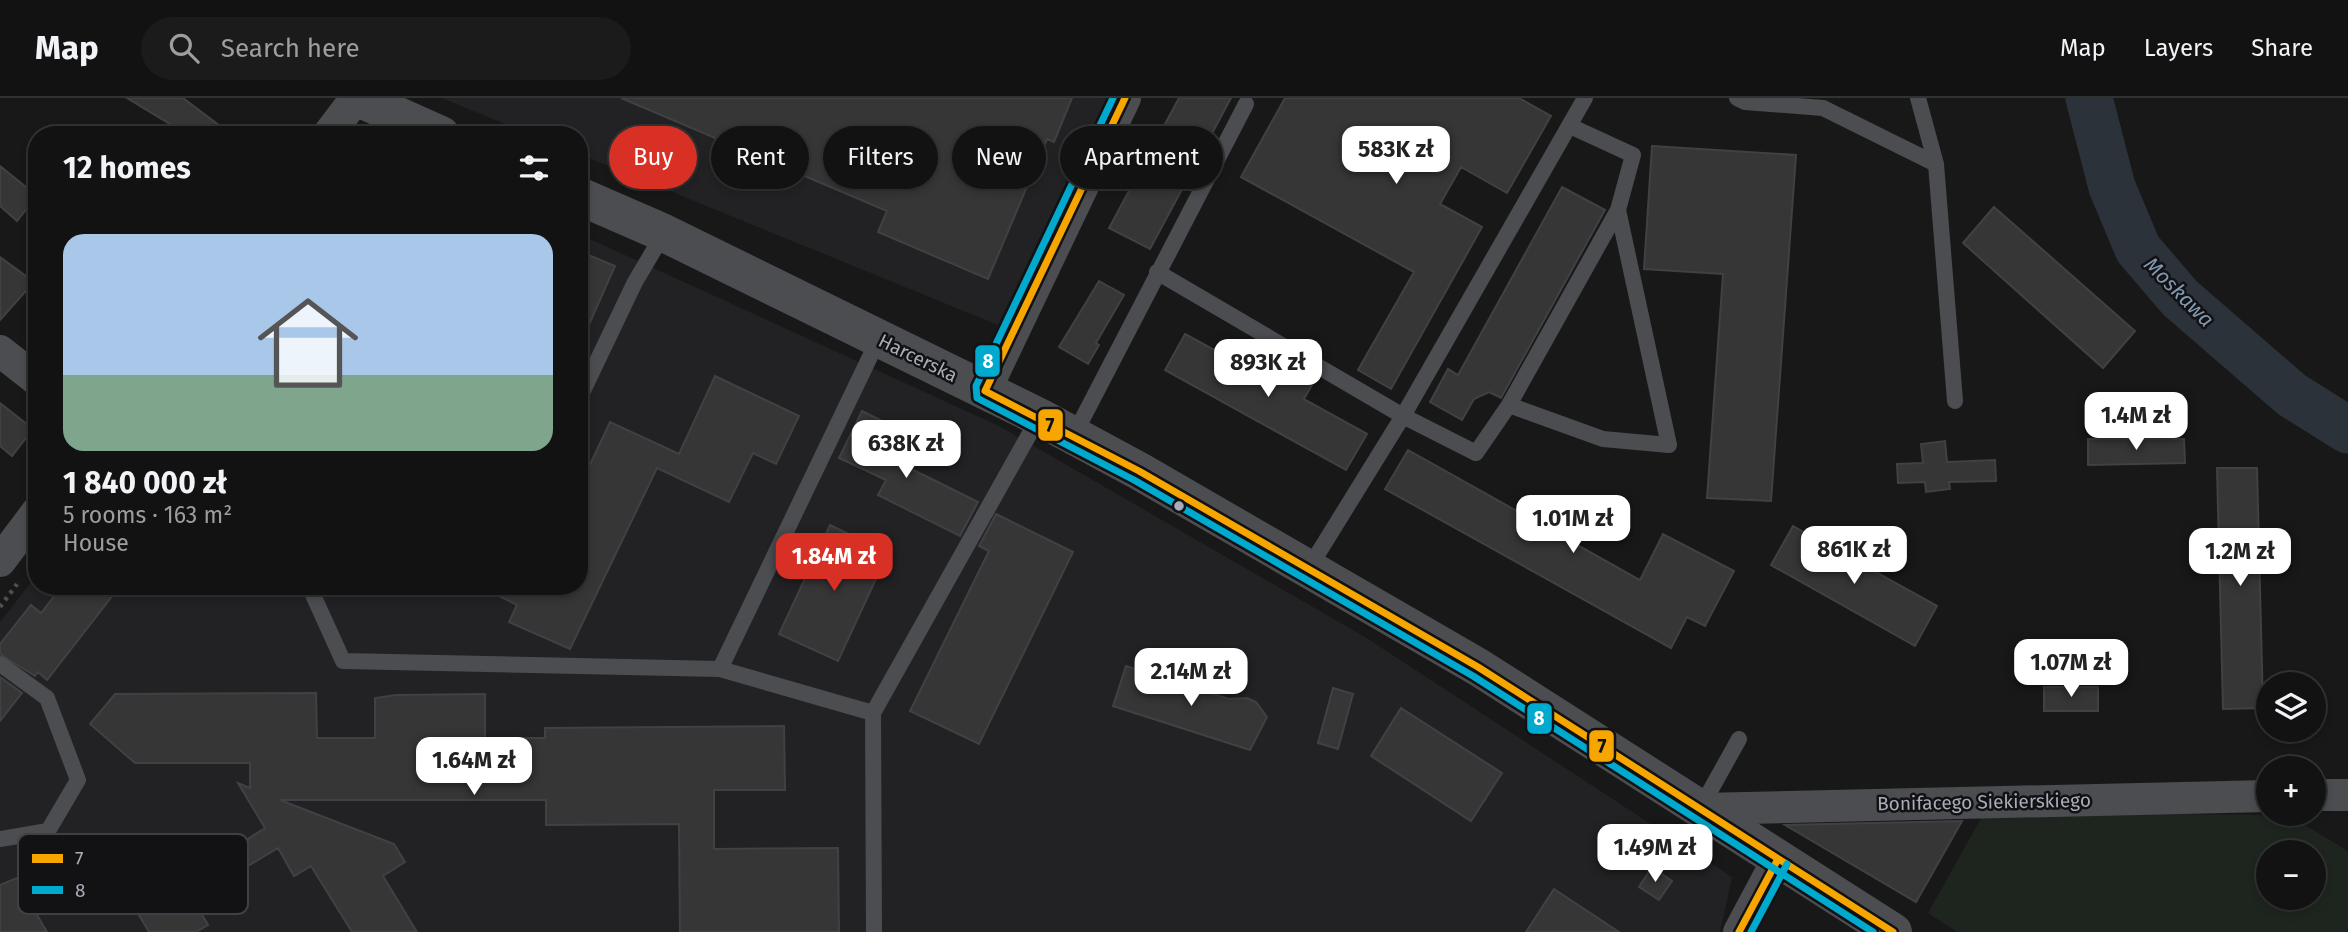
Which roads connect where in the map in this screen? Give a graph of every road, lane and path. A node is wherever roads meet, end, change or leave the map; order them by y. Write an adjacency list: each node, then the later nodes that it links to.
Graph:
1 (357, 98): 7 (street); 8 (street)
2 (1125, 98): 19 (street)
3 (1585, 98): 9 (lane)
4 (1737, 98): 10 (lane)
5 (1918, 98): 10 (lane)
6 (1246, 104): 14 (lane)
7 (335, 126)
8 (421, 126)
9 (1570, 126): 12 (lane); 22 (lane)
10 (1936, 164): 20 (lane)
11 (588, 199): 13 (street, Harcerska)
12 (1618, 210): 21 (lane); 21 (lane)
13 (664, 233): 15 (street, Harcerska); 18 (lane)
14 (1157, 272): 22 (lane); 24 (lane)
15 (879, 338): 19 (street, Harcerska); 30 (lane)
16 (0, 351): 17 (street)
17 (28, 373)
18 (588, 380)
19 (985, 391): 23 (street, Harcerska)
20 (1955, 401)
21 (1509, 405): 22 (lane)
22 (1403, 416): 27 (lane)
23 (1039, 417): 24 (street, Harcerska); 31 (lane)
24 (1074, 435): 27 (street, Harcerska)
25 (28, 524): 26 (street)
26 (0, 561)
27 (1309, 568): 36 (street, Harcerska)
28 (313, 595): 30 (lane)
29 (0, 664): 37 (lane)
30 (720, 669): 31 (lane)
31 (873, 713): 41 (lane)
32 (1739, 739): 36 (lane)
33 (2326, 795): 34 (street)
34 (2348, 795)
35 (2256, 796): 36 (street, Bonifacego Siekierskiego)
36 (1700, 809): 40 (street, Harcerska)
37 (30, 834)
38 (18, 836): 39 (lane)
39 (0, 839)
40 (1778, 859): 42 (street); 43 (street, Harcerska)
41 (874, 932)
42 (1739, 932)
43 (1893, 932)

